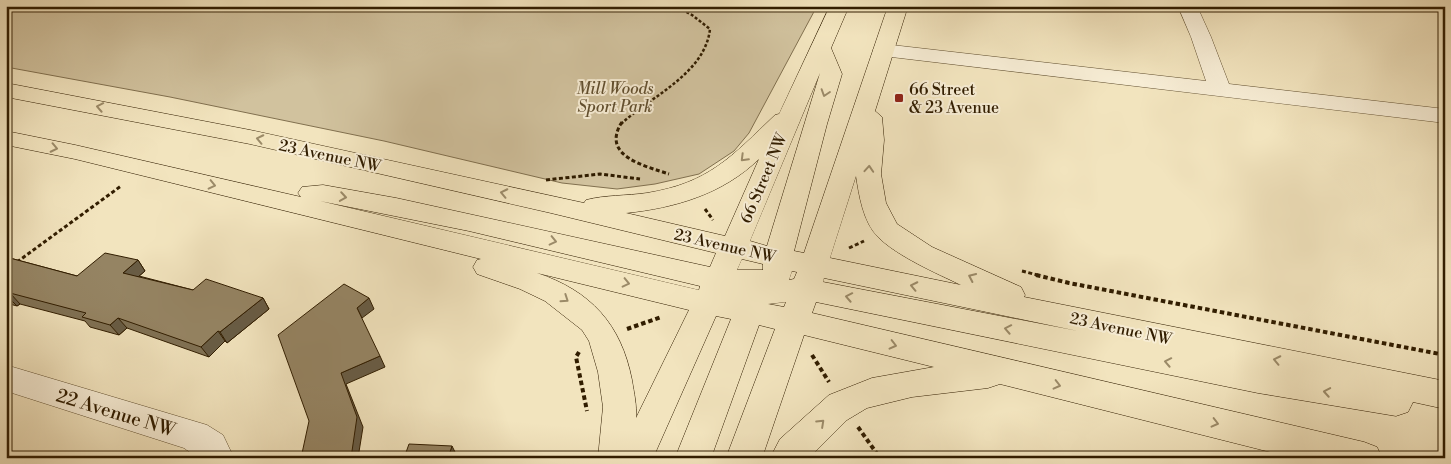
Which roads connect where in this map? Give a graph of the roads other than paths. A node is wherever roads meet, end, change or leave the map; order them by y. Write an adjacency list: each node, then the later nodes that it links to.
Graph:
1 (840, 6): 4 (main road, 66 Street NW)
2 (898, 6): 5 (main road)
3 (1187, 6): 7 (street)
4 (820, 47): 9 (main road, 66 Street NW); 16 (main road, one-way to 16)
5 (883, 50): 7 (street); 8 (main road)
6 (6, 90): 13 (main road, 23 Avenue NW, one-way to 6)
7 (1220, 90): 10 (street)
8 (869, 97): 16 (main road); 18 (main road, one-way to 8)
9 (791, 112): 13 (main road, one-way to 13); 15 (main road, 66 Street NW)
10 (1445, 116)
11 (6, 138): 12 (main road, 23 Avenue NW, one-way to 12)
12 (242, 192): 14 (main road, 23 Avenue NW); 17 (main road, one-way to 17)
13 (551, 204): 15 (main road, 23 Avenue NW)
14 (408, 232): 17 (main road, 23 Avenue NW, one-way to 17); 24 (main road, one-way to 24)
15 (733, 247): 16 (main road, 23 Avenue NW); 17 (main road)
16 (792, 284): 17 (main road, 23 Avenue NW); 17 (main road); 18 (main road, 23 Avenue NW, one-way to 16); 19 (main road, 23 Avenue NW, one-way to 19); 22 (main road, one-way to 16); 27 (main road)
17 (734, 294): 25 (main road); 26 (main road)
18 (1047, 313): 21 (main road, 23 Avenue NW, one-way to 18)
19 (1009, 373): 28 (main road, one-way to 19); 29 (main road, 23 Avenue NW, one-way to 29)
20 (6, 378): 23 (street, 22 Avenue NW)
21 (1445, 395)
22 (1445, 410)
23 (216, 458)
24 (616, 458)
25 (634, 458)
26 (692, 458)
27 (744, 458)
28 (788, 458)
29 (1364, 458)

